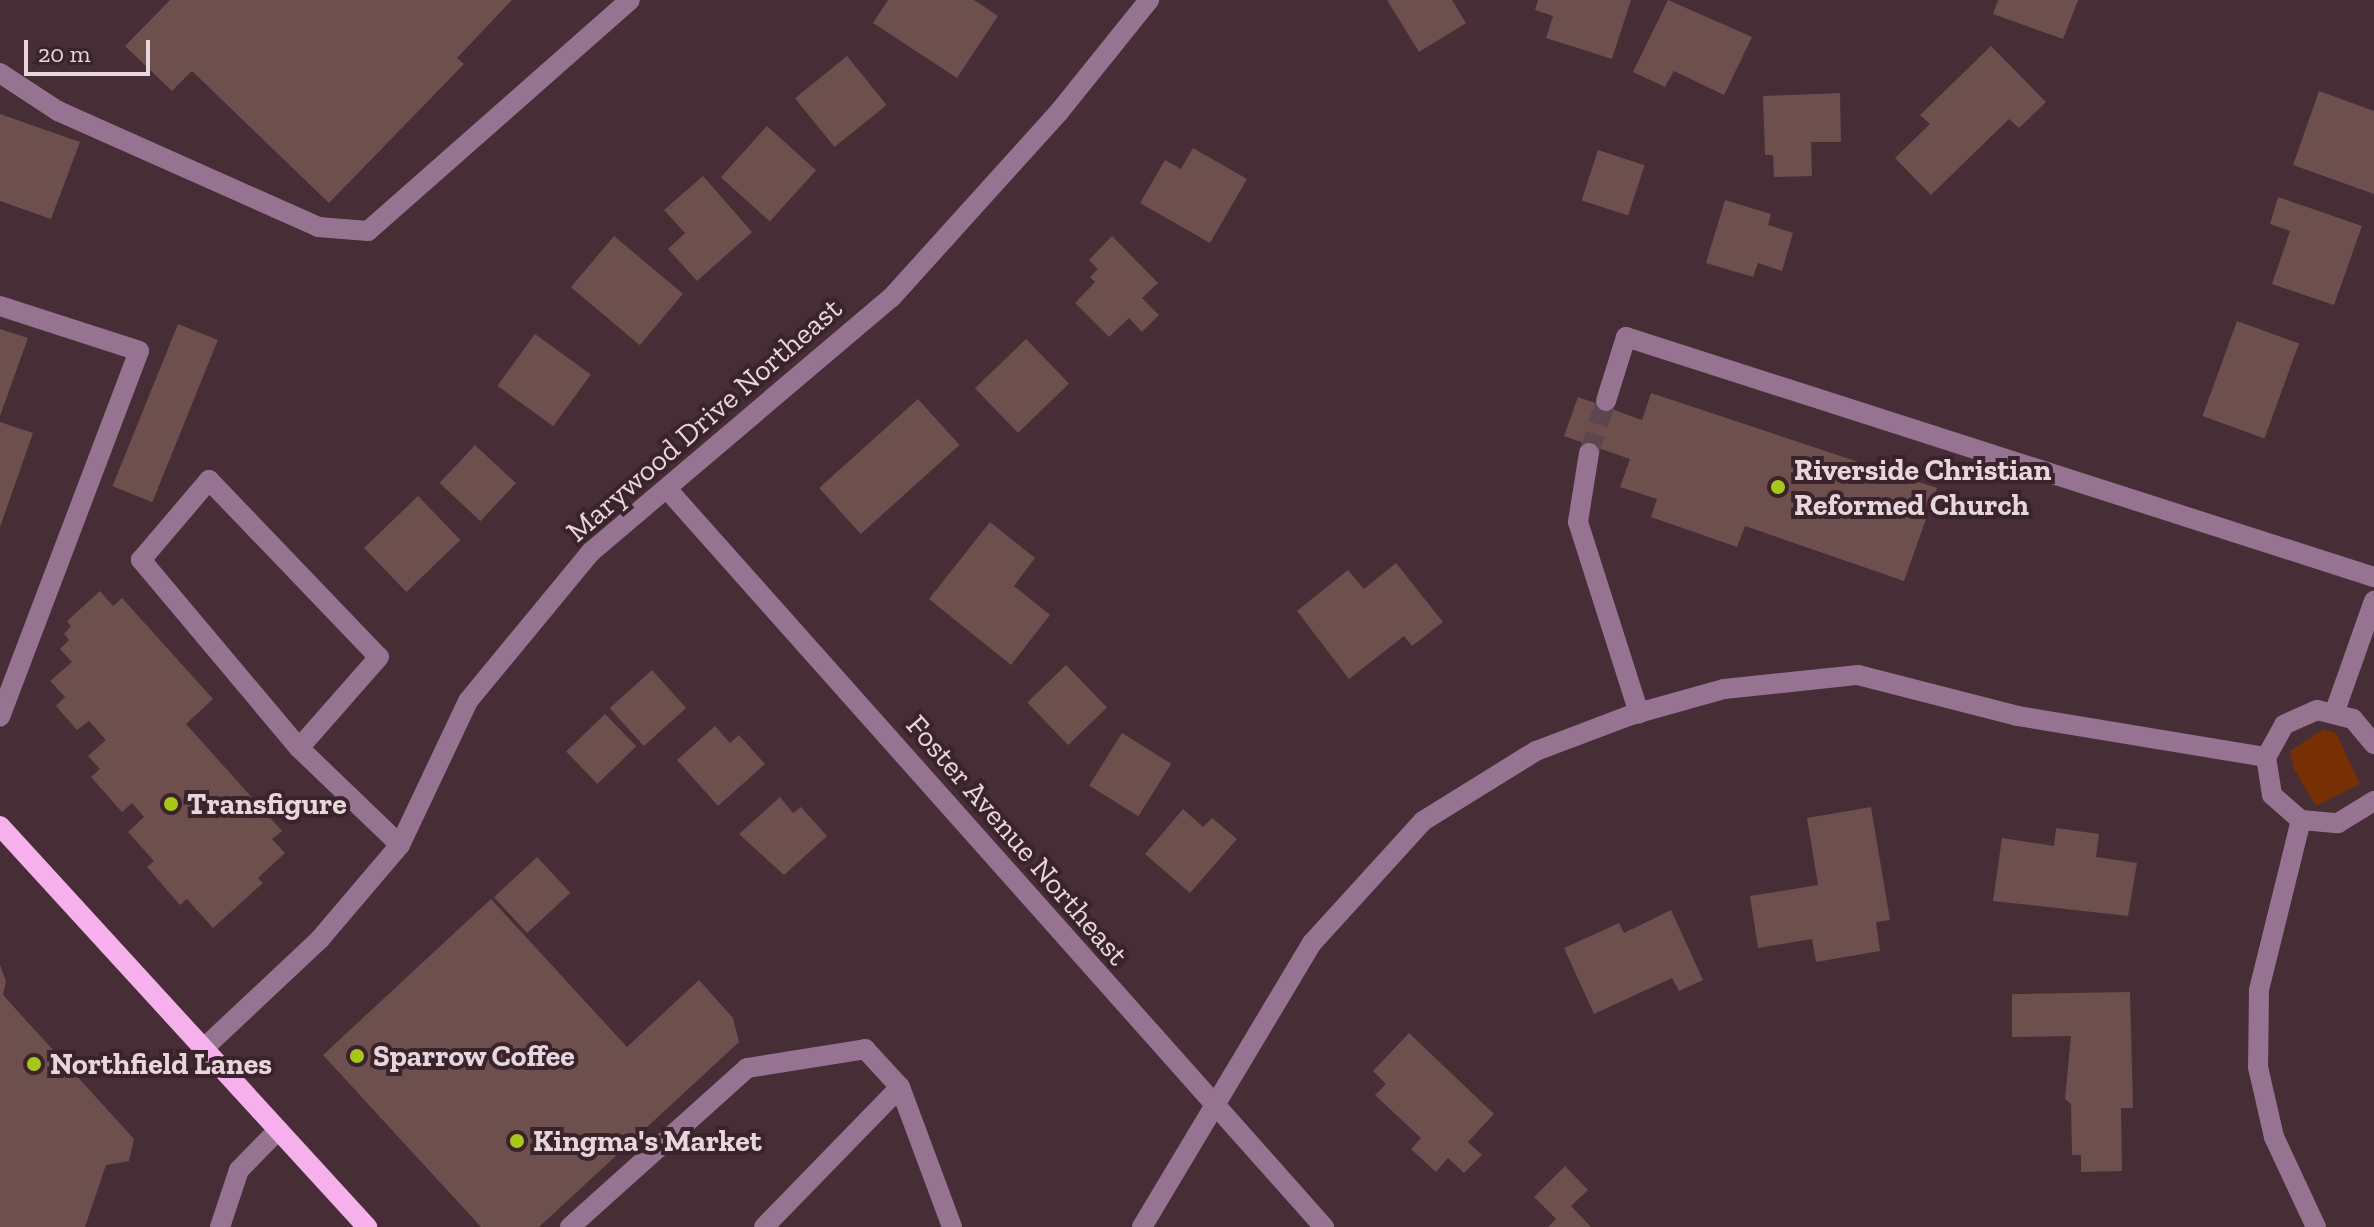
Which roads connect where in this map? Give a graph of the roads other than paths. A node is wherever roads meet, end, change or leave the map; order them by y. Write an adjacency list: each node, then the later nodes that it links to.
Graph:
1 (630, 0): 3 (street)
2 (1149, 0): 7 (street, Marywood Drive Northeast)
3 (0, 73)
4 (0, 306): 12 (street)
5 (1606, 401): 8 (street)
6 (1589, 453): 11 (street)
7 (668, 490): 19 (street, Marywood Drive Northeast); 22 (street, Foster Avenue Northeast)
8 (2374, 577)
9 (2374, 601): 10 (street)
10 (2335, 711): 13 (street); 15 (street)
11 (1639, 713): 15 (street); 22 (street)
12 (0, 716)
13 (2374, 744)
14 (299, 748): 14 (street); 19 (street)
15 (2266, 757): 17 (street)
16 (2374, 801): 17 (street)
17 (2301, 820): 31 (street)
18 (0, 826): 20 (main road)
19 (400, 845): 20 (street, Marywood Drive Northeast)
20 (203, 1049): 23 (main road)
21 (900, 1087): 26 (street); 27 (street); 28 (street)
22 (1215, 1109): 29 (street); 30 (street, Foster Avenue Northeast)
23 (278, 1130): 24 (street); 25 (main road)
24 (220, 1227)
25 (367, 1227)
26 (570, 1227)
27 (764, 1227)
28 (952, 1227)
29 (1142, 1227)
30 (1324, 1227)
31 (2316, 1227)

